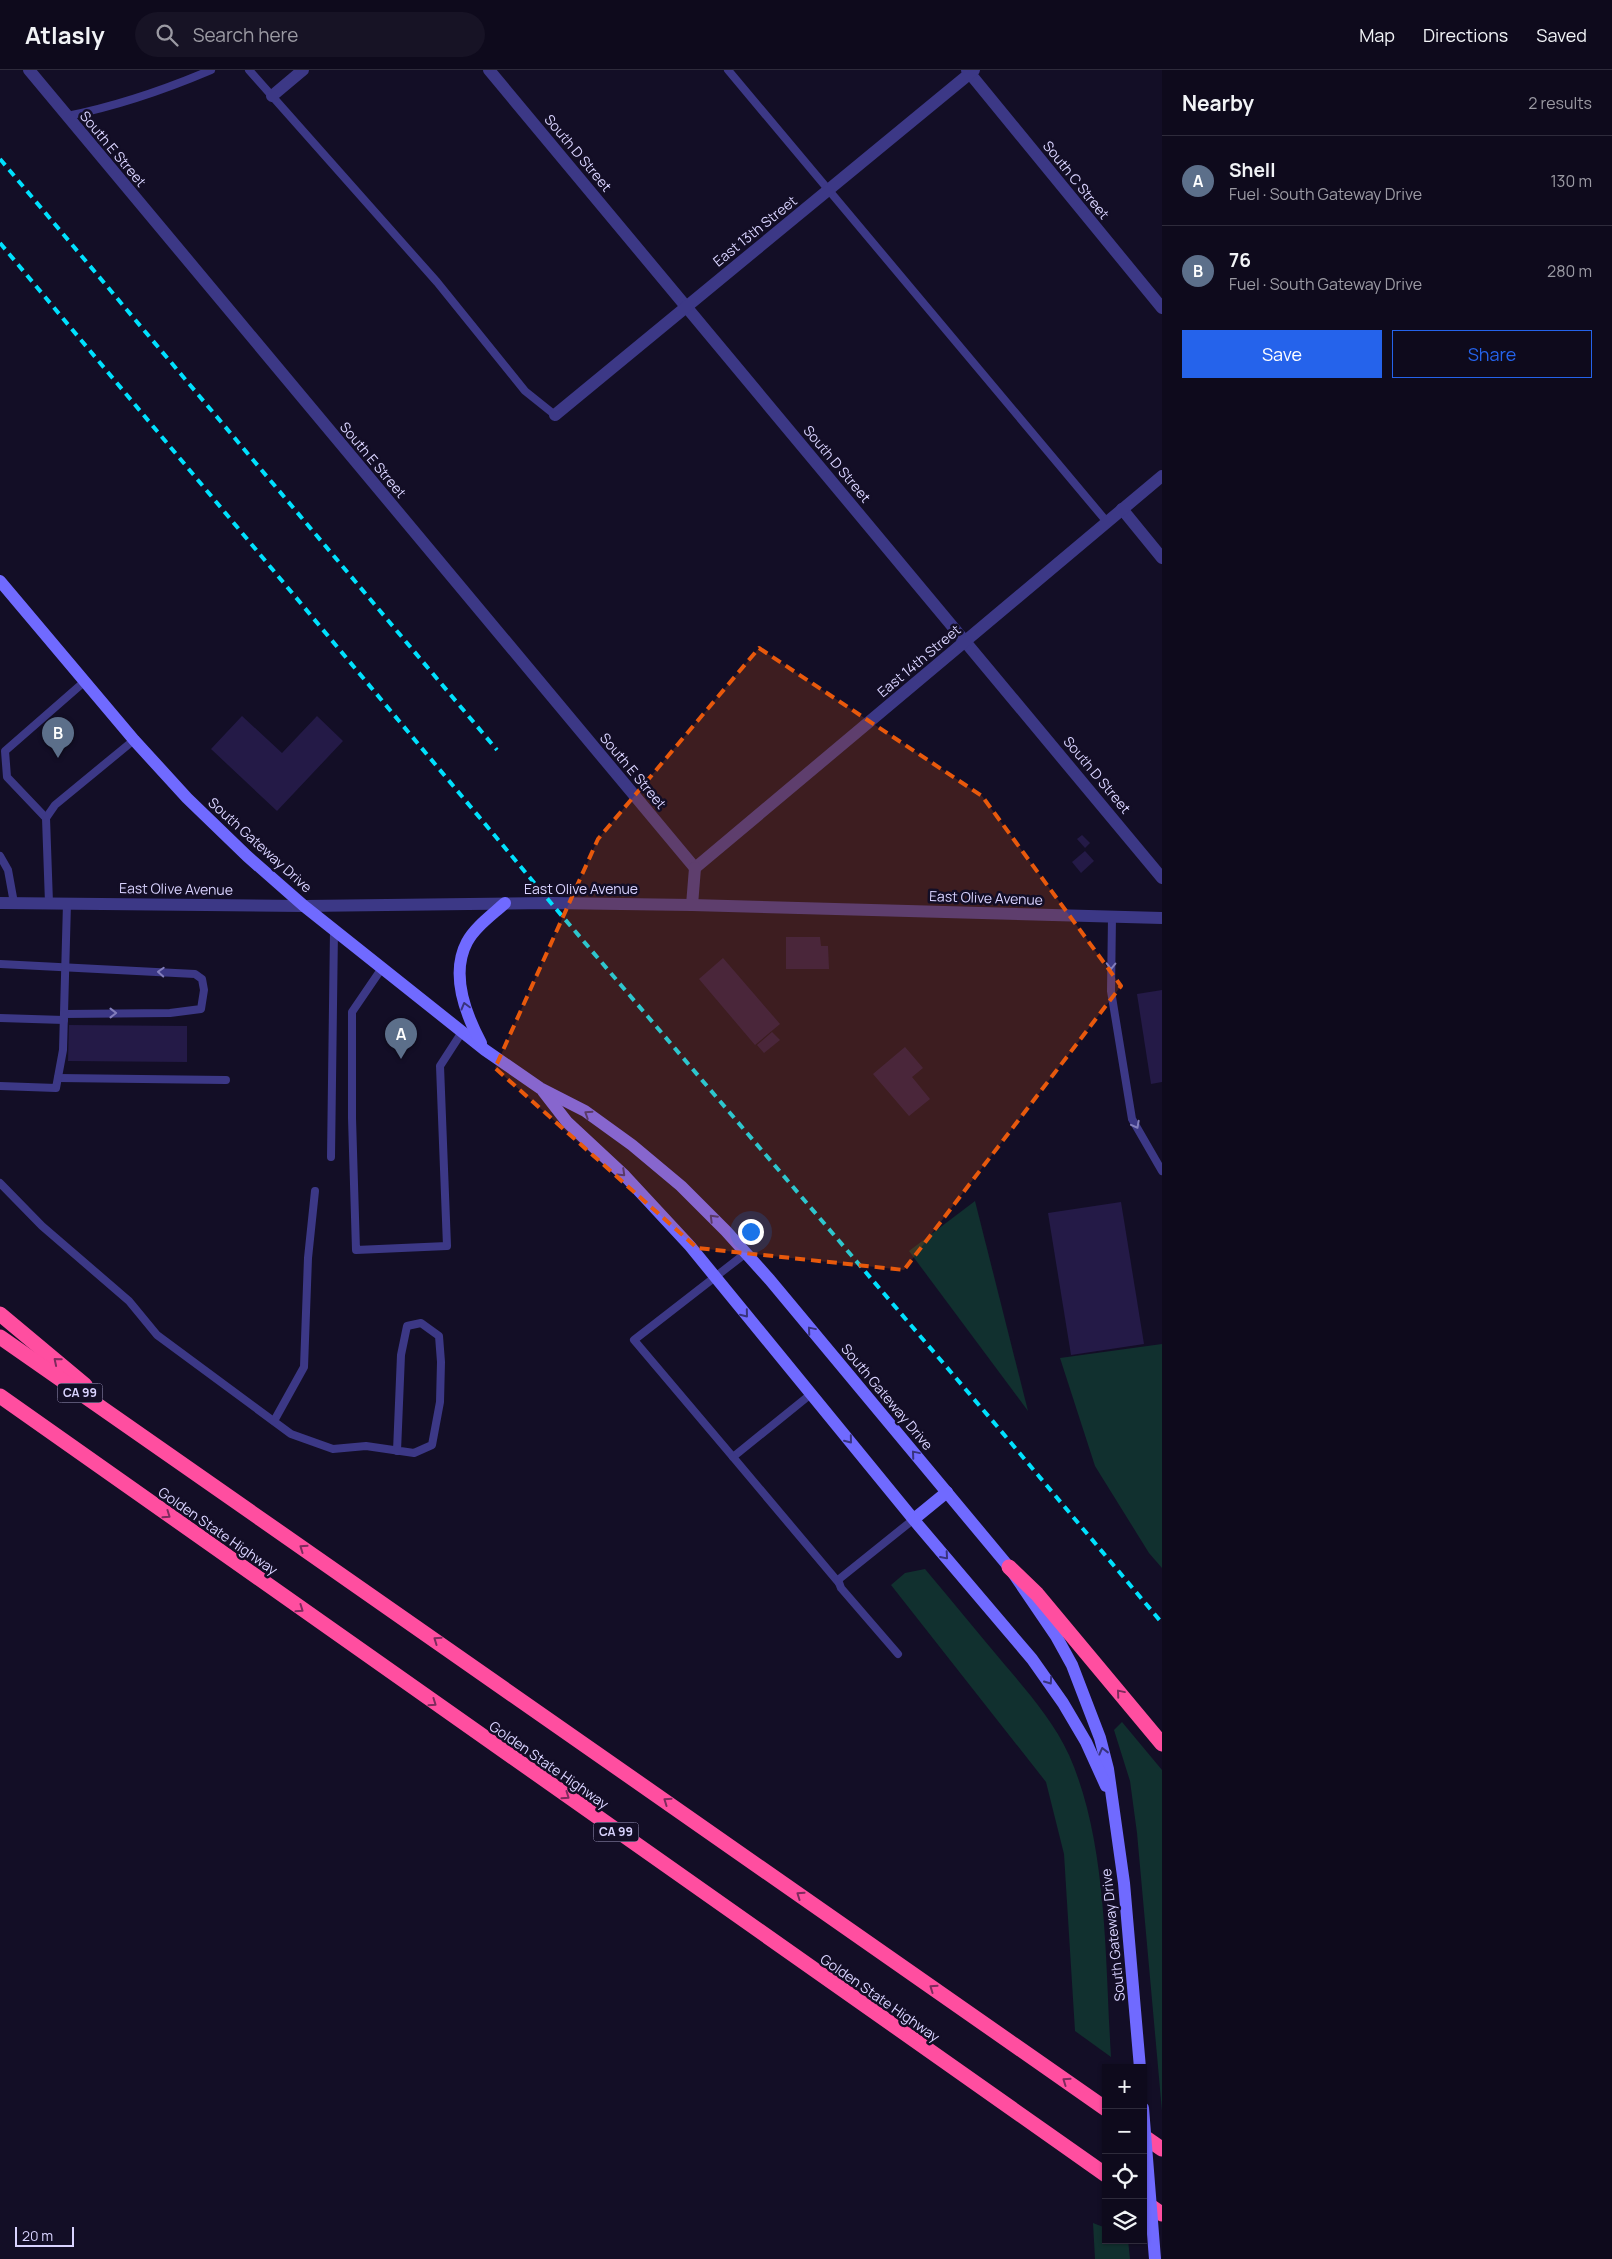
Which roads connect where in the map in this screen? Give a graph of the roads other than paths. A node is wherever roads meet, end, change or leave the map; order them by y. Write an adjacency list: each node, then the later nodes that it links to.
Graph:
1 (29, 70): 9 (street, South E Street)
2 (211, 70): 9 (lane)
3 (249, 70): 8 (lane)
4 (303, 70): 8 (street)
5 (489, 70): 11 (street, South D Street)
6 (728, 70): 10 (lane)
7 (970, 71): 10 (street, East 13th Street); 12 (street, South C Street)
8 (272, 96): 13 (lane)
9 (67, 116): 24 (street, South E Street)
10 (828, 190): 11 (street, East 13th Street); 16 (lane)
11 (686, 306): 13 (street, East 13th Street); 19 (street, South D Street)
12 (1162, 308)
13 (555, 415)
14 (1162, 476): 15 (street, East 14th Street)
15 (1122, 509): 16 (street, East 14th Street); 17 (street)
16 (1107, 522): 19 (street, East 14th Street)
17 (1162, 558)
18 (0, 581): 20 (main road, South Gateway Drive)
19 (966, 641): 24 (street, East 14th Street); 25 (street, South D Street)
20 (84, 682): 21 (main road, South Gateway Drive); 22 (lane)
21 (134, 740): 22 (lane); 32 (main road, South Gateway Drive)
22 (46, 818): 28 (lane)
23 (0, 856): 27 (lane)
24 (694, 868): 31 (street)
25 (1162, 878)
26 (0, 903): 27 (street, East Olive Avenue)
27 (14, 903): 28 (street, East Olive Avenue)
28 (49, 903): 29 (street, East Olive Avenue)
29 (67, 903): 32 (street, East Olive Avenue); 37 (lane)
30 (505, 903): 31 (street, East Olive Avenue); 32 (street, East Olive Avenue); 42 (main road, one-way to 30)
31 (692, 905): 33 (street, East Olive Avenue)
32 (304, 906): 35 (main road, South Gateway Drive)
33 (1112, 917): 34 (street, East Olive Avenue); 48 (lane, one-way to 48)
34 (1162, 918)
35 (334, 930): 38 (main road, South Gateway Drive); 47 (lane)
36 (0, 964): 37 (lane)
37 (65, 966): 39 (lane); 39 (lane, one-way to 37)
38 (382, 968): 41 (main road, South Gateway Drive); 41 (lane)
39 (64, 1017): 40 (lane); 43 (lane)
40 (0, 1018)
41 (462, 1032): 42 (main road, South Gateway Drive)
42 (485, 1050): 46 (main road, South Gateway Drive)
43 (58, 1078): 44 (lane); 45 (lane)
44 (226, 1080)
45 (0, 1086)
46 (540, 1088): 51 (main road, South Gateway Drive, one-way to 46); 52 (main road, South Gateway Drive, one-way to 52)
47 (331, 1157)
48 (1162, 1171)
49 (0, 1183): 58 (lane)
50 (315, 1191): 58 (lane)
51 (746, 1253): 52 (lane); 63 (main road, South Gateway Drive, one-way to 51)
52 (714, 1276): 55 (main road, South Gateway Drive, one-way to 55); 61 (lane)
53 (0, 1314): 59 (highway, one-way to 53)
54 (0, 1337): 59 (highway, CA 99)
55 (811, 1394): 61 (lane); 64 (main road, South Gateway Drive, one-way to 64)
56 (0, 1396): 62 (highway, Golden State Highway / CA 99)
57 (0, 1406): 62 (highway)
58 (274, 1421): 60 (lane)
59 (161, 1449): 71 (highway, CA 99, one-way to 59)
60 (398, 1451): 60 (lane)
61 (733, 1457): 66 (lane)
62 (128, 1487): 75 (highway, Golden State Highway / CA 99, one-way to 75)
63 (947, 1492): 64 (main road); 65 (main road, South Gateway Drive)
64 (914, 1519): 66 (lane); 69 (main road, South Gateway Drive, one-way to 69)
65 (1010, 1567): 68 (highway, one-way to 65); 69 (main road, South Gateway Drive, one-way to 65)
66 (840, 1584): 67 (lane)
67 (898, 1654)
68 (1162, 1744)
69 (1112, 1799): 70 (main road, South Gateway Drive)
70 (1140, 2064)
71 (1102, 2106)
72 (1143, 2109): 78 (main road, bridge)
73 (1147, 2139): 74 (highway)
74 (1162, 2149)
75 (1102, 2172)
76 (1147, 2204): 77 (highway)
77 (1162, 2214)
78 (1155, 2259)

